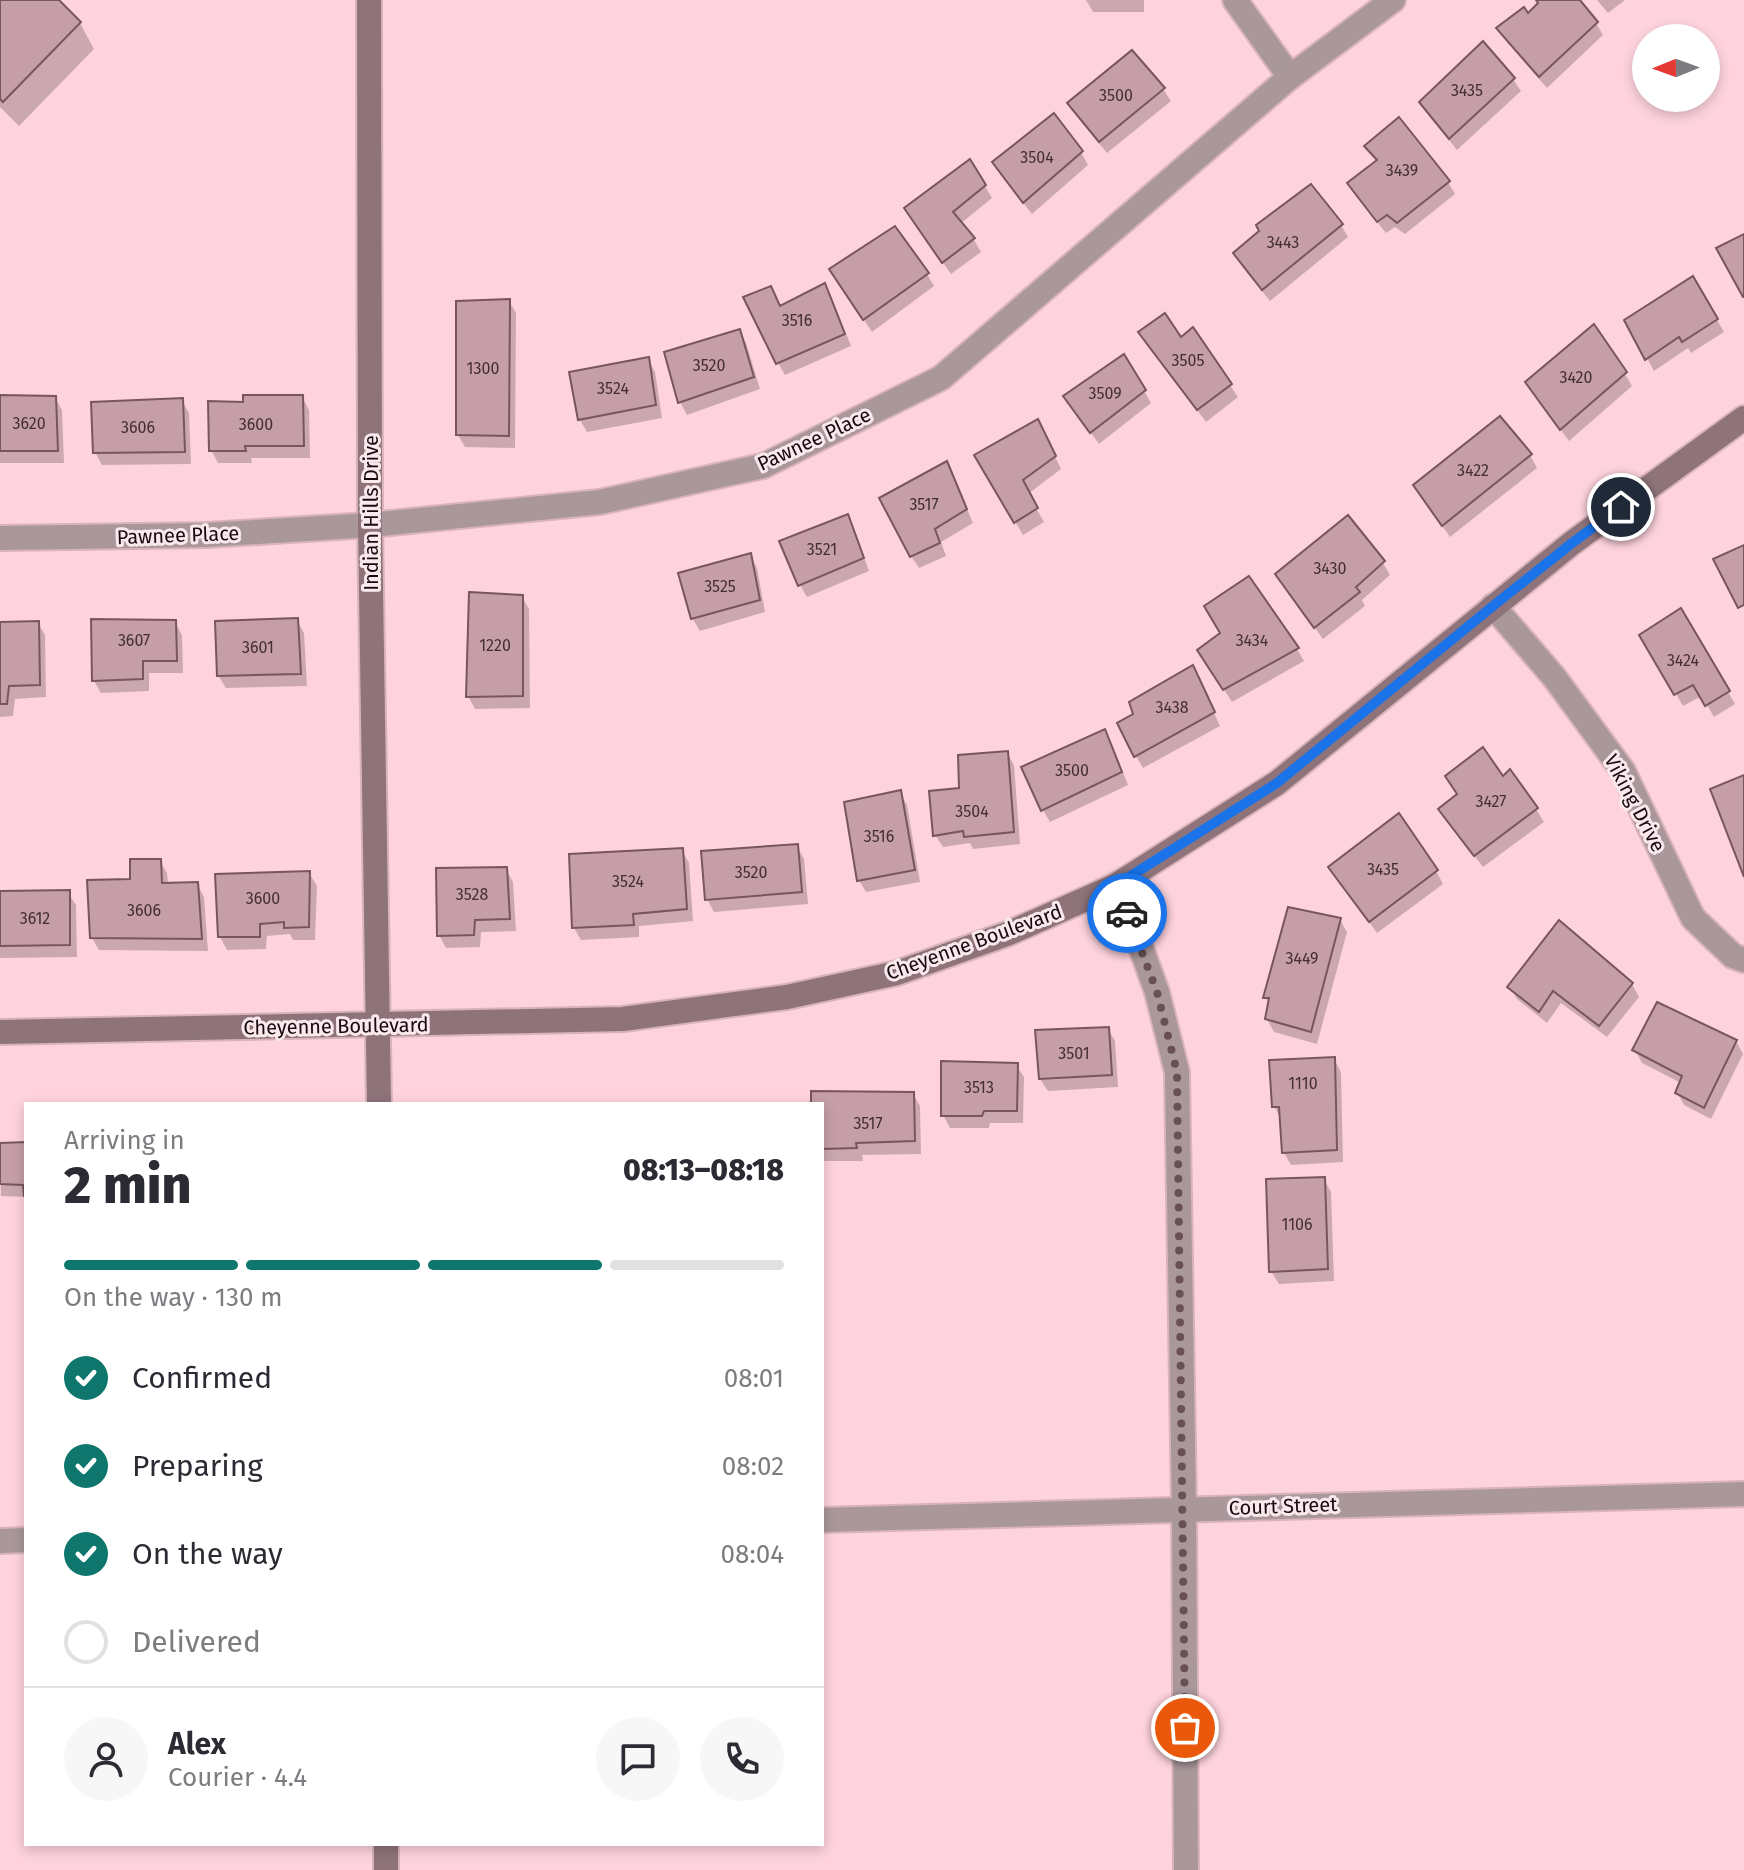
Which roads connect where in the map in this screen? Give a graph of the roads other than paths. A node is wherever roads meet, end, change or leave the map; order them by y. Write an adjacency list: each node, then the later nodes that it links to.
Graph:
1 (369, 0): 6 (street, Indian Hills Drive)
2 (1235, 0): 4 (street)
3 (1393, 0): 4 (street, Pawnee Place)
4 (1290, 77): 6 (street, Pawnee Place)
5 (1744, 418): 8 (street, Cheyenne Boulevard)
6 (370, 525): 7 (street, Pawnee Place); 11 (street, Indian Hills Drive)
7 (0, 538)
8 (1493, 606): 9 (street, Cheyenne Boulevard); 10 (street, Viking Drive)
9 (1115, 886): 11 (street, Cheyenne Boulevard); 15 (street)
10 (1744, 960)
11 (378, 1025): 12 (street, Cheyenne Boulevard); 13 (street, Indian Hills Drive)
12 (0, 1032)
13 (379, 1102)
14 (1744, 1494): 15 (street, Court Street)
15 (1184, 1509): 16 (street, Court Street); 21 (street)
16 (824, 1520)
17 (24, 1540): 18 (street)
18 (0, 1541)
19 (386, 1846): 20 (street)
20 (386, 1870)
21 (1186, 1870)

